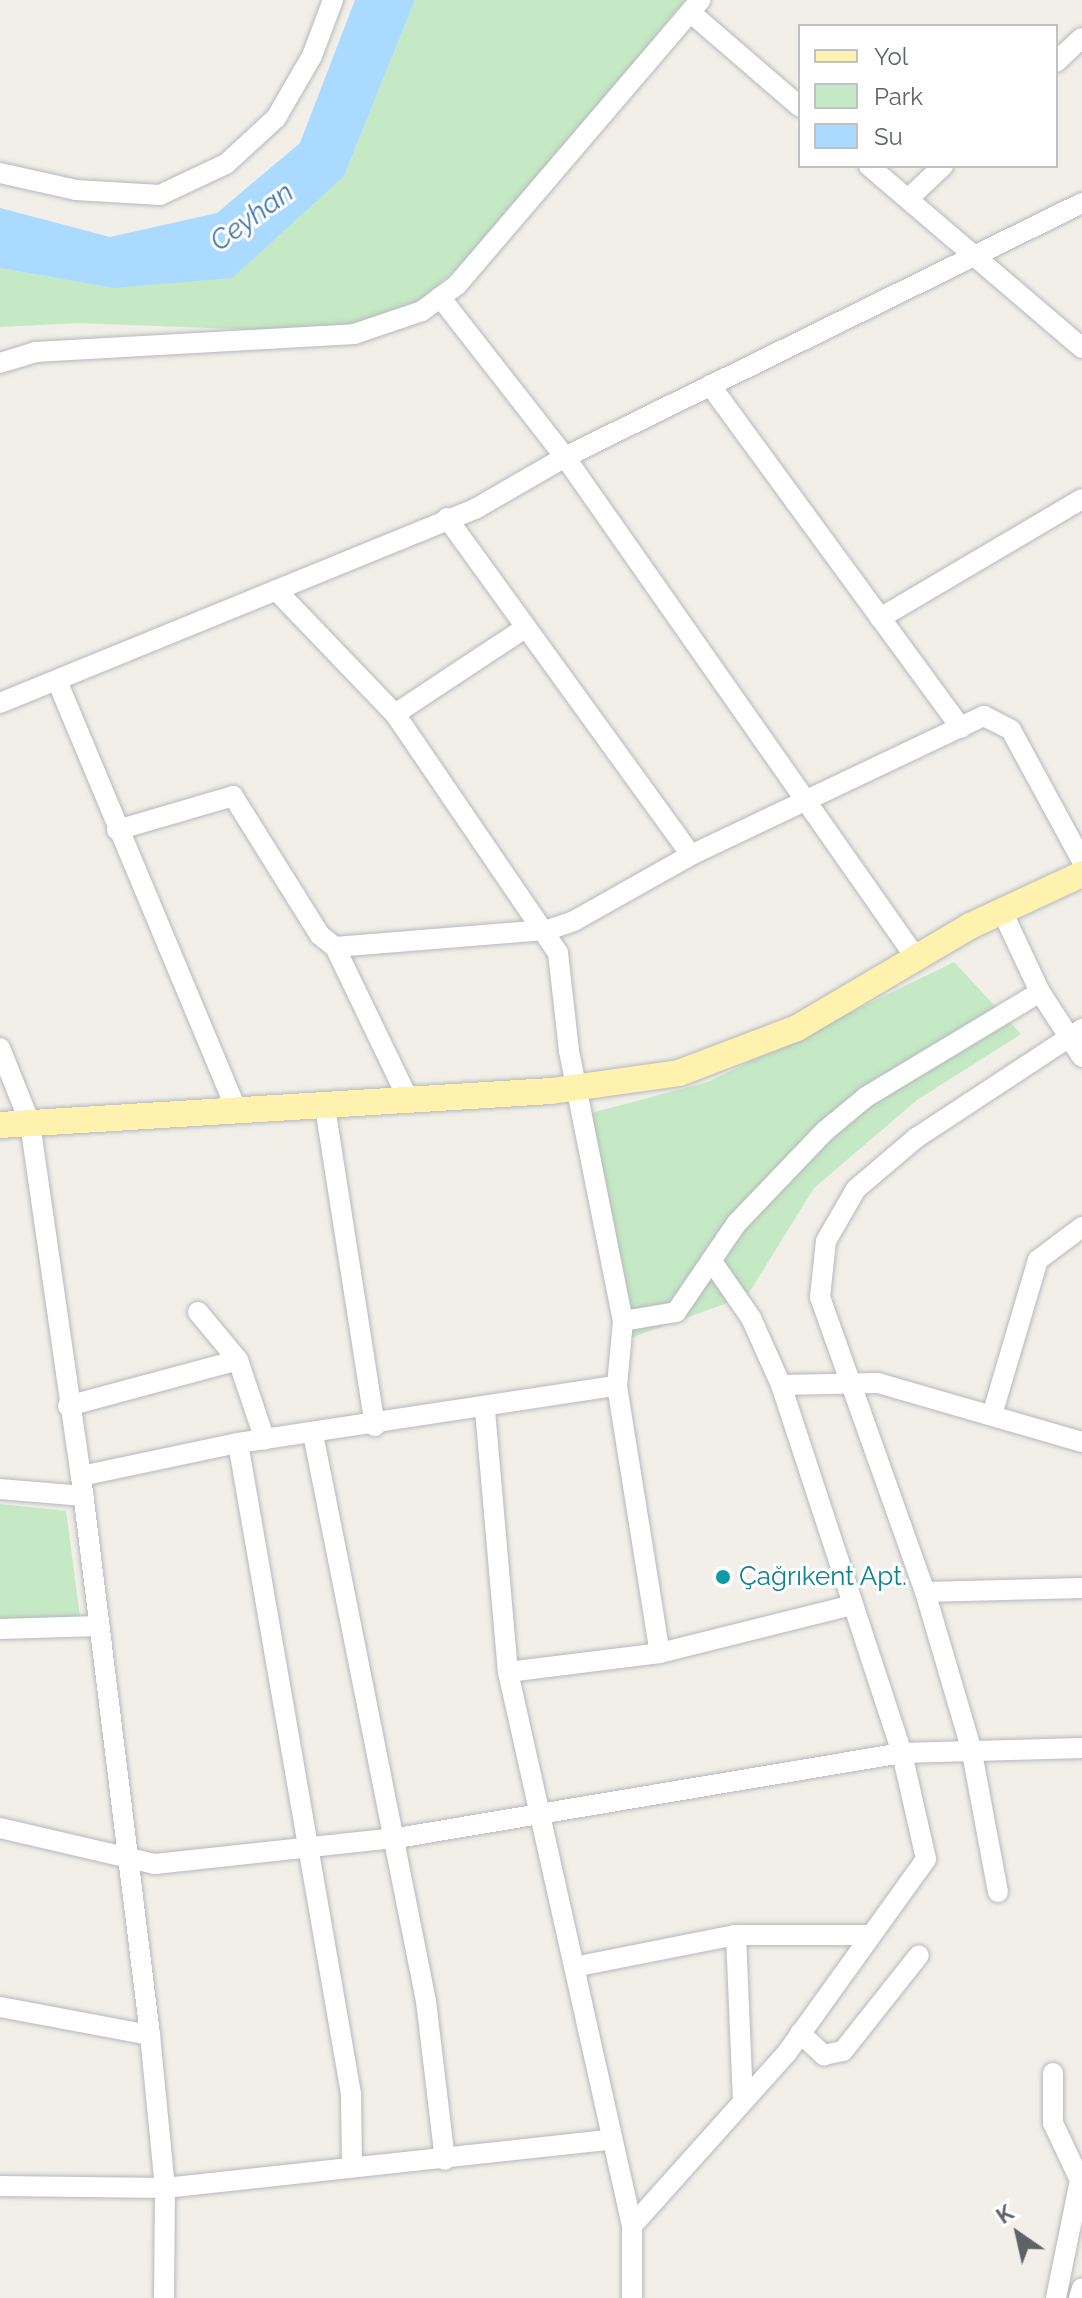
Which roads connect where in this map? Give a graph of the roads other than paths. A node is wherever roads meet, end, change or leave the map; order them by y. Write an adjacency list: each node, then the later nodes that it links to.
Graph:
1 (333, 0): 8 (street)
2 (695, 6): 5 (street); 12 (street)
3 (1082, 38): 4 (street)
4 (1058, 60)
5 (798, 105)
6 (871, 168): 9 (street)
7 (941, 168): 9 (street)
8 (0, 173)
9 (908, 199): 11 (street)
10 (1082, 203): 11 (street)
11 (978, 259): 13 (street); 15 (street)
12 (440, 297): 14 (street); 16 (street)
13 (1082, 348)
14 (0, 363)
15 (710, 385): 16 (street); 20 (street)
16 (565, 457): 18 (street); 26 (street)
17 (1082, 499): 20 (street)
18 (447, 518): 19 (street); 21 (street)
19 (276, 590): 22 (street); 24 (street)
20 (880, 618): 25 (street)
21 (525, 628): 24 (street); 28 (street)
22 (58, 683): 23 (street); 27 (street)
23 (0, 703)
24 (395, 714): 32 (street)
25 (961, 728): 26 (street); 29 (street)
26 (812, 802): 28 (street); 34 (street)
27 (117, 830): 33 (street); 42 (street)
28 (691, 855): 32 (street)
29 (1082, 861)
30 (1082, 874): 31 (main road)
31 (1002, 911): 34 (main road); 35 (street)
32 (548, 930): 33 (street); 39 (street)
33 (335, 947): 40 (street)
34 (916, 958): 39 (main road)
35 (1040, 992): 36 (street); 46 (street)
36 (1076, 1032): 38 (street); 50 (street)
37 (0, 1048): 43 (street)
38 (1082, 1057)
39 (580, 1084): 40 (main road); 48 (street)
40 (409, 1101): 41 (main road)
41 (325, 1107): 42 (main road); 56 (street)
42 (236, 1108): 43 (main road)
43 (30, 1123): 44 (main road); 53 (street)
44 (0, 1125)
45 (1082, 1227): 55 (street)
46 (711, 1260): 48 (street); 51 (street)
47 (198, 1312): 49 (street)
48 (623, 1321): 52 (street)
49 (238, 1360): 53 (street); 58 (street)
50 (849, 1383): 51 (street); 55 (street); 64 (street)
51 (781, 1385): 65 (street)
52 (617, 1386): 54 (street); 68 (street)
53 (68, 1406): 61 (street)
54 (485, 1410): 56 (street); 69 (street)
55 (992, 1415): 59 (street)
56 (375, 1426): 57 (street)
57 (313, 1434): 58 (street); 75 (street)
58 (265, 1440): 60 (street)
59 (1082, 1442)
60 (238, 1443): 61 (street); 76 (street)
61 (83, 1486): 62 (street); 66 (street)
62 (0, 1489)
63 (1082, 1588): 64 (street)
64 (925, 1592): 70 (street)
65 (848, 1606): 68 (street); 72 (street)
66 (99, 1626): 67 (street); 77 (street)
67 (0, 1629)
68 (660, 1653): 69 (street)
69 (508, 1672): 73 (street)
70 (971, 1748): 71 (street); 72 (street); 78 (street)
71 (1082, 1748)
72 (902, 1753): 73 (street); 80 (street)
73 (542, 1813): 75 (street); 82 (street)
74 (0, 1828): 77 (street)
75 (391, 1834): 76 (street); 89 (street)
76 (305, 1849): 77 (street); 90 (street)
77 (123, 1851): 85 (street)
78 (998, 1892)
79 (736, 1935): 80 (street); 82 (street); 87 (street)
80 (871, 1935): 84 (street)
81 (919, 1955): 84 (street)
82 (579, 1966): 88 (street)
83 (0, 2007): 85 (street)
84 (800, 2033): 87 (street)
85 (150, 2035): 92 (street)
86 (1053, 2073): 97 (street)
87 (743, 2099): 93 (street)
88 (609, 2140): 89 (street); 93 (street)
89 (445, 2160): 90 (street)
90 (352, 2165): 92 (street)
91 (0, 2186): 92 (street)
92 (165, 2188): 95 (street)
93 (632, 2226): 96 (street)
94 (1082, 2288): 98 (street)
95 (164, 2298)
96 (632, 2298)
97 (1056, 2298)
98 (1079, 2298)

